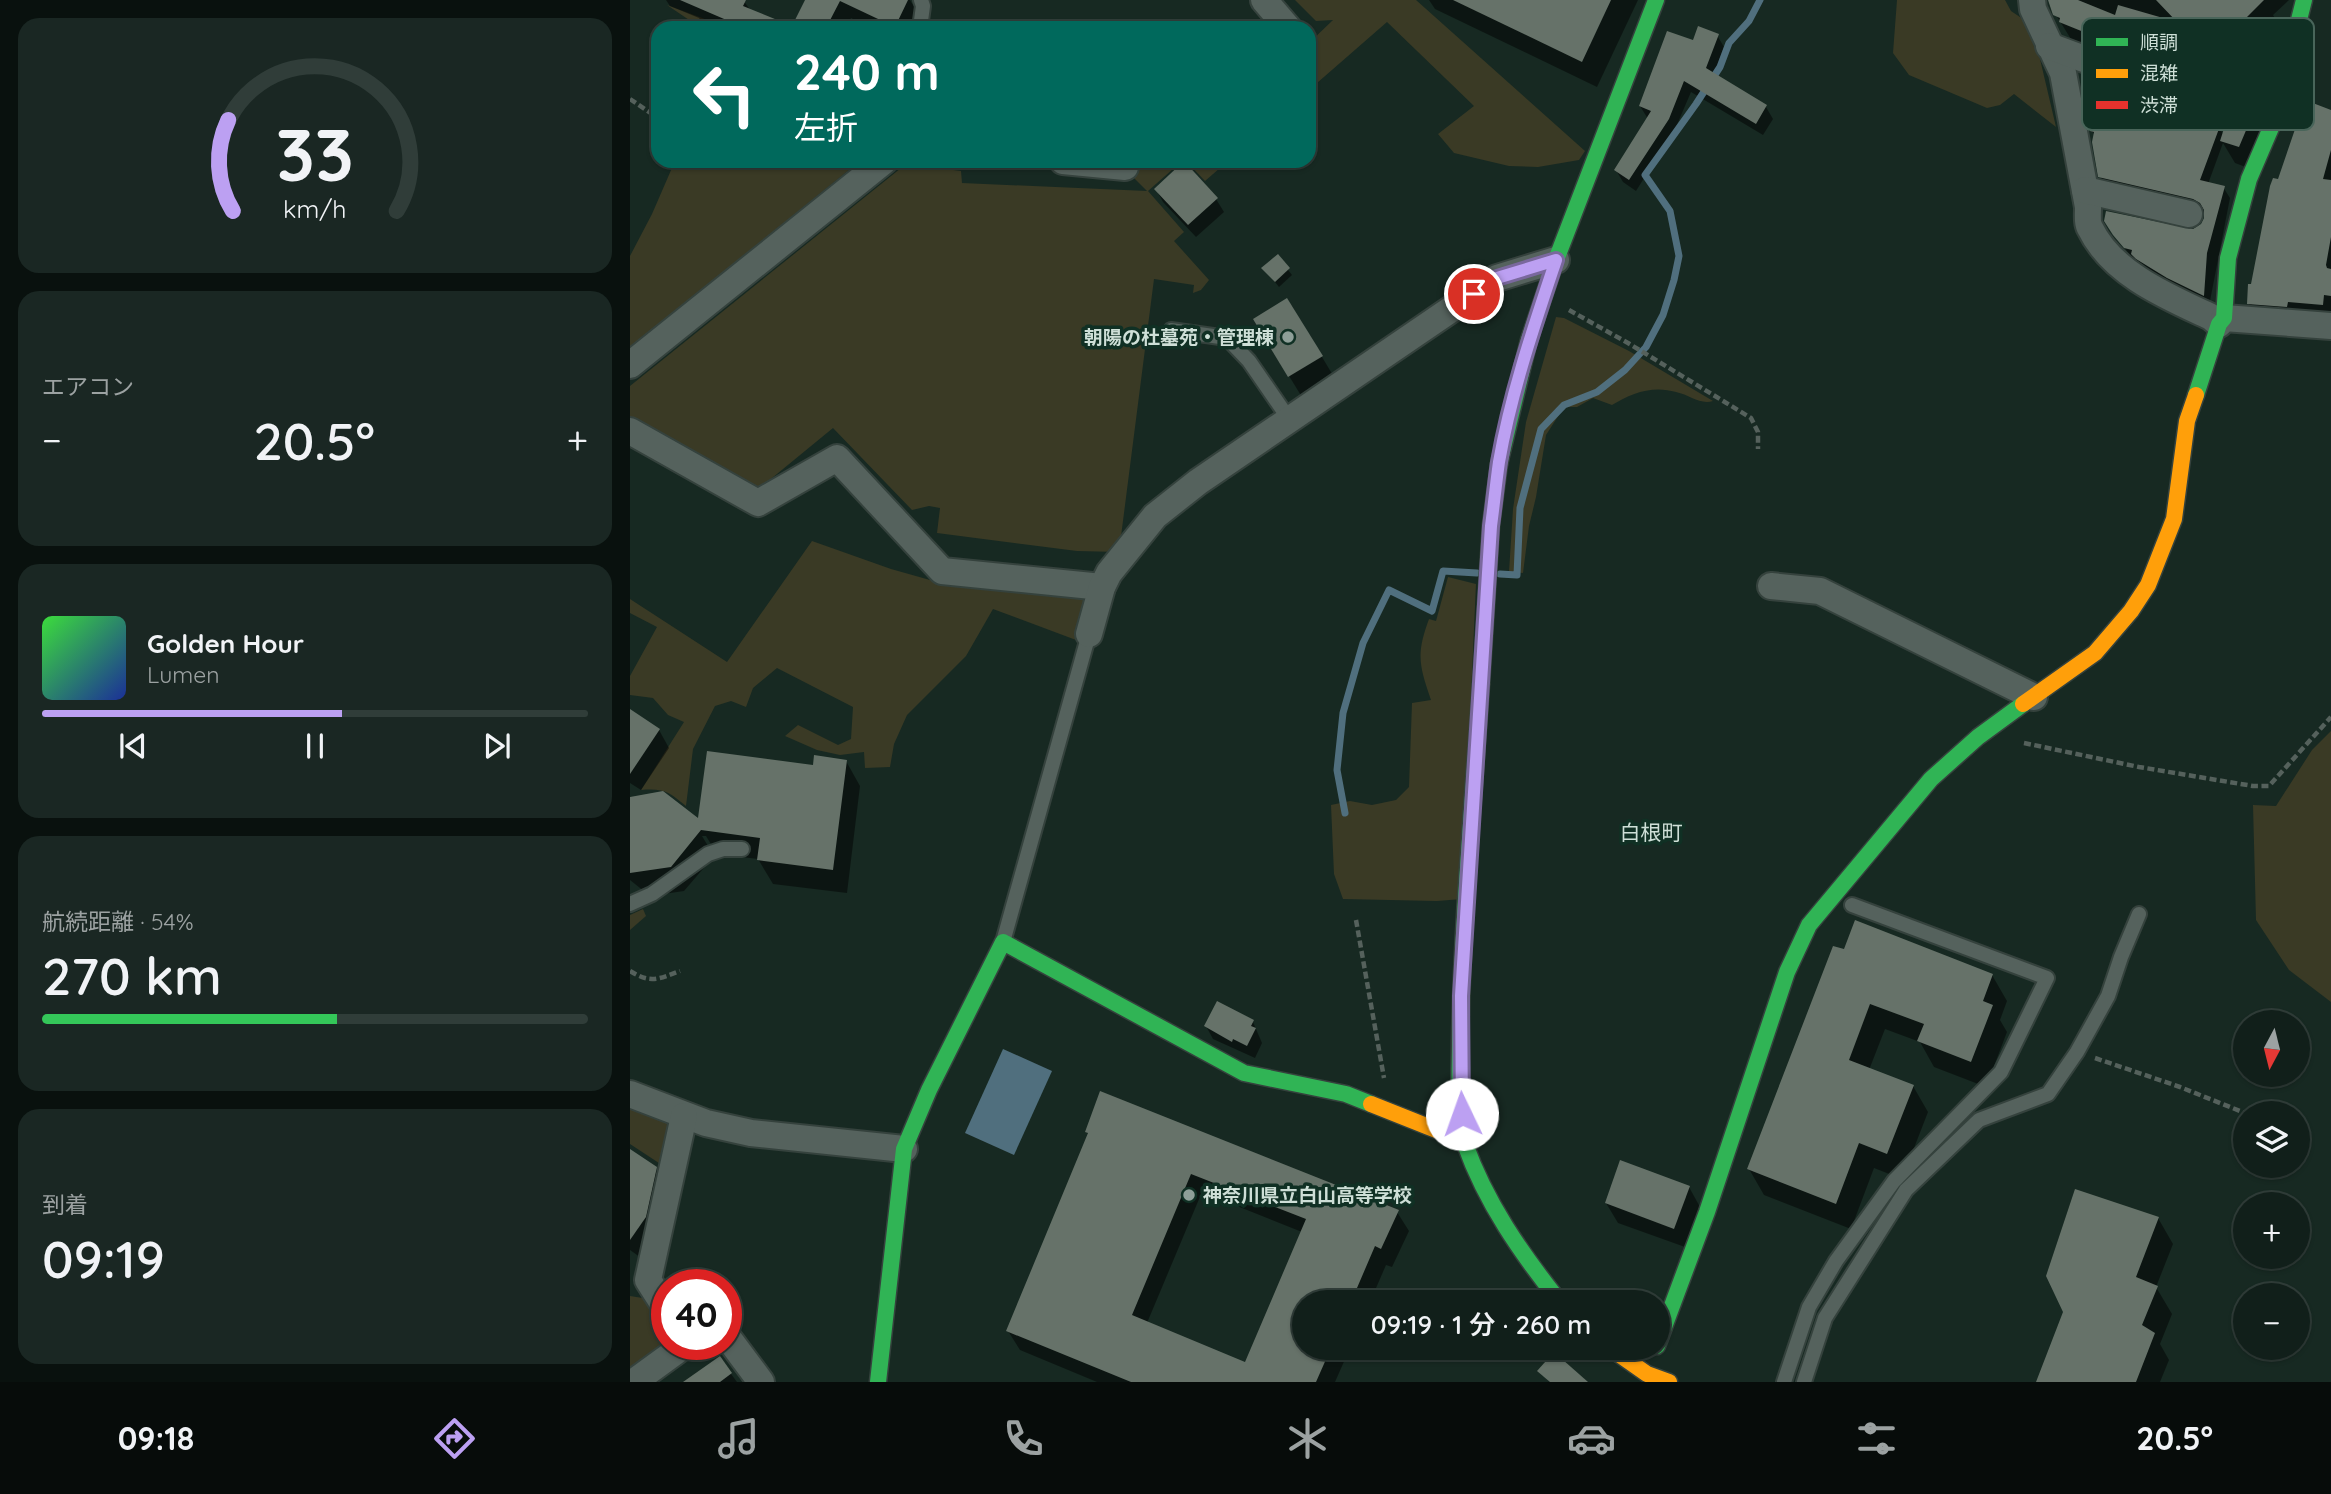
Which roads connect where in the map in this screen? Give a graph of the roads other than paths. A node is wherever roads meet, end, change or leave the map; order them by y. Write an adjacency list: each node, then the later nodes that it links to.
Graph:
1 (921, 0): 7 (lane)
2 (1264, 0): 8 (street)
3 (1657, 0): 15 (street)
4 (2032, 0): 9 (street)
5 (2304, 0): 6 (street)
6 (2299, 18)
7 (921, 21)
8 (1282, 21)
9 (2049, 46): 10 (street); 13 (street)
10 (2082, 58)
11 (2270, 130): 16 (street)
12 (875, 168): 19 (street)
13 (2085, 190): 14 (street); 16 (street)
14 (2189, 214)
15 (1556, 260): 20 (street); 33 (street)
16 (2222, 321): 17 (street); 25 (street)
17 (2331, 326)
18 (1171, 330): 20 (lane)
19 (630, 365)
20 (1289, 419): 23 (street)
21 (630, 431): 23 (street)
22 (1771, 586): 25 (street)
23 (1102, 587): 24 (street)
24 (1089, 634): 30 (lane)
25 (2034, 696): 37 (street)
26 (742, 849): 27 (lane)
27 (630, 904)
28 (1853, 905): 46 (lane)
29 (2139, 914): 47 (lane)
30 (1003, 942): 33 (street); 34 (street)
31 (630, 1094): 32 (street)
32 (684, 1116): 34 (street); 35 (street)
33 (1464, 1140): 36 (street)
34 (904, 1149): 45 (street)
35 (639, 1281)
36 (1550, 1290)
37 (1670, 1312)
38 (742, 1356): 44 (street)
39 (664, 1360): 43 (street)
40 (1626, 1360): 42 (street)
41 (1655, 1360): 42 (street)
42 (1652, 1379)
43 (634, 1382)
44 (761, 1382)
45 (878, 1382)
46 (1784, 1382)
47 (1804, 1382)

